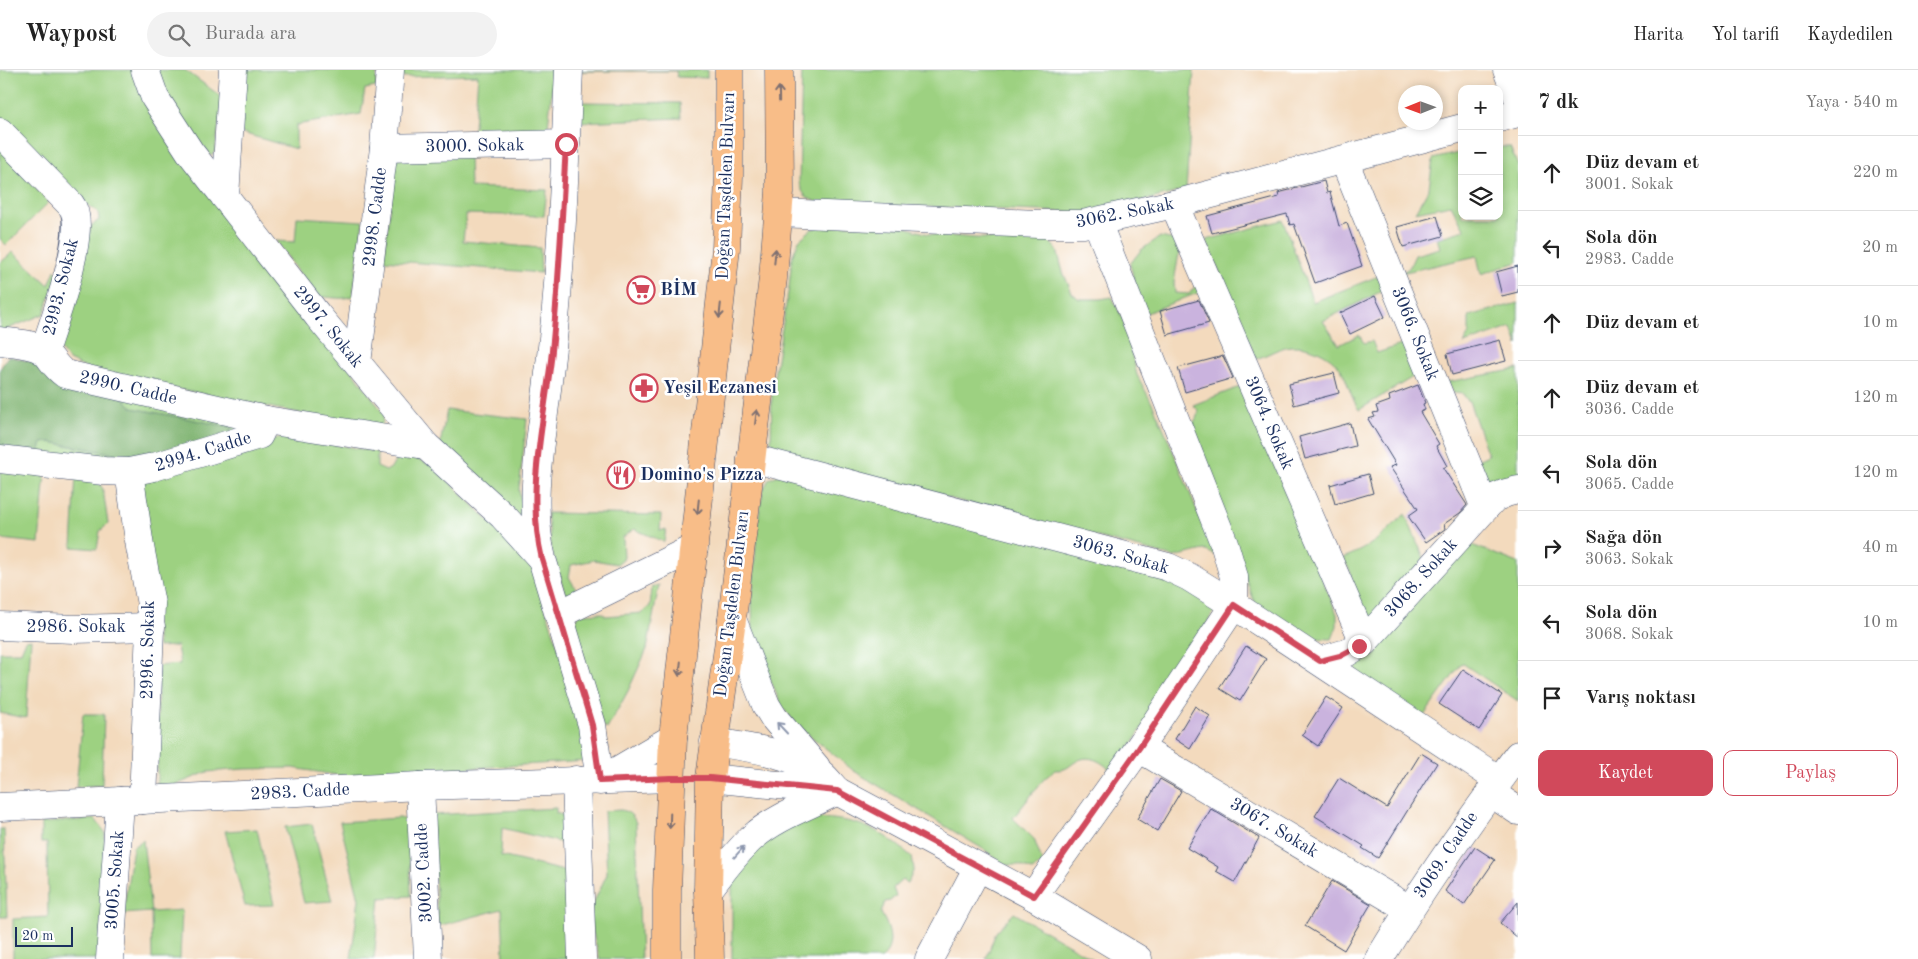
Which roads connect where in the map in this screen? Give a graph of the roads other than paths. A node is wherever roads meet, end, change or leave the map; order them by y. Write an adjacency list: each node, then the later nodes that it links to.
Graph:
1 (145, 70): 16 (street, 2997. Sokak)
2 (233, 70): 16 (street)
3 (390, 70): 14 (street, 2998. Cadde)
4 (569, 70): 13 (street)
5 (729, 70): 30 (main road, Doğan Taşdelen Bulvarı, one-way to 30)
6 (779, 70): 18 (main road, Doğan Taşdelen Bulvarı, one-way to 6)
7 (1507, 70): 8 (street)
8 (1518, 98)
9 (1518, 113): 10 (street)
10 (1503, 117)
11 (1458, 129): 15 (street, 3062. Sokak)
12 (0, 132): 21 (street, 2993. Sokak)
13 (566, 144): 14 (street, 3000. Sokak); 31 (street)
14 (384, 148): 22 (street, 2998. Cadde)
15 (1344, 160): 17 (street, 3062. Sokak); 29 (street, 3066. Sokak)
16 (225, 197): 22 (street, 2997. Sokak)
17 (1174, 204): 19 (street, 3062. Sokak); 37 (street, 3064. Sokak)
18 (779, 213): 19 (street, 3062. Sokak); 25 (main road, Doğan Taşdelen Bulvarı, one-way to 18)
19 (1097, 222): 32 (street)
20 (0, 340): 21 (street)
21 (44, 351): 23 (street, 2990. Cadde)
22 (357, 363): 24 (street, 2997. Sokak)
23 (266, 420): 24 (street, 2994. Cadde); 27 (street, 2994. Cadde)
24 (425, 445): 31 (street, 2997. Sokak)
25 (751, 458): 32 (street, 3063. Sokak); 34 (main road, Doğan Taşdelen Bulvarı)
26 (0, 459): 27 (street, 2994. Cadde)
27 (129, 472): 36 (street, 2996. Sokak)
28 (1518, 490): 29 (street, 3068. Sokak)
29 (1485, 508): 37 (street, 3068. Sokak)
30 (694, 548): 33 (street); 39 (main road, Doğan Taşdelen Bulvarı, one-way to 39)
31 (542, 559): 33 (street)
32 (1234, 605): 38 (street, 3063. Sokak); 41 (street)
33 (560, 614): 45 (street)
34 (732, 619): 40 (main road, Doğan Taşdelen Bulvarı); 48 (street, one-way to 34)
35 (0, 626): 36 (street, 2986. Sokak)
36 (151, 628): 49 (street, 2996. Sokak)
37 (1364, 642): 38 (street, 3068. Sokak)
38 (1320, 661): 47 (street, 3063. Sokak)
39 (673, 738): 40 (main road); 43 (main road, Doğan Taşdelen Bulvarı); 45 (street, 2983. Cadde)
40 (714, 742): 44 (main road, Doğan Taşdelen Bulvarı); 48 (street)
41 (1139, 748): 54 (street); 55 (street, 3067. Sokak)
42 (1518, 755): 47 (street, 3069. Cadde)
43 (671, 778): 44 (main road); 45 (street, 2983. Cadde); 59 (main road, Doğan Taşdelen Bulvarı, one-way to 59)
44 (710, 778): 48 (street); 53 (main road, Doğan Taşdelen Bulvarı)
45 (588, 781): 46 (street, 2983. Cadde); 58 (street)
46 (420, 786): 49 (street, 2983. Cadde); 57 (street, 3002. Cadde)
47 (1494, 786): 51 (street, 3063. Sokak); 55 (street, 3069. Cadde)
48 (837, 791): 52 (street); 53 (street, one-way to 48)
49 (132, 800): 50 (street, 2983. Cadde); 56 (street, 3005. Sokak)
50 (0, 807)
51 (1518, 811)
52 (978, 867): 54 (street); 61 (street)
53 (708, 890): 60 (main road, Doğan Taşdelen Bulvarı)
54 (1034, 896): 62 (street)
55 (1410, 909): 63 (street, 3069. Cadde)
56 (110, 959)
57 (428, 959)
58 (582, 959)
59 (667, 959)
60 (710, 959)
61 (929, 959)
62 (1138, 959)
63 (1379, 959)

